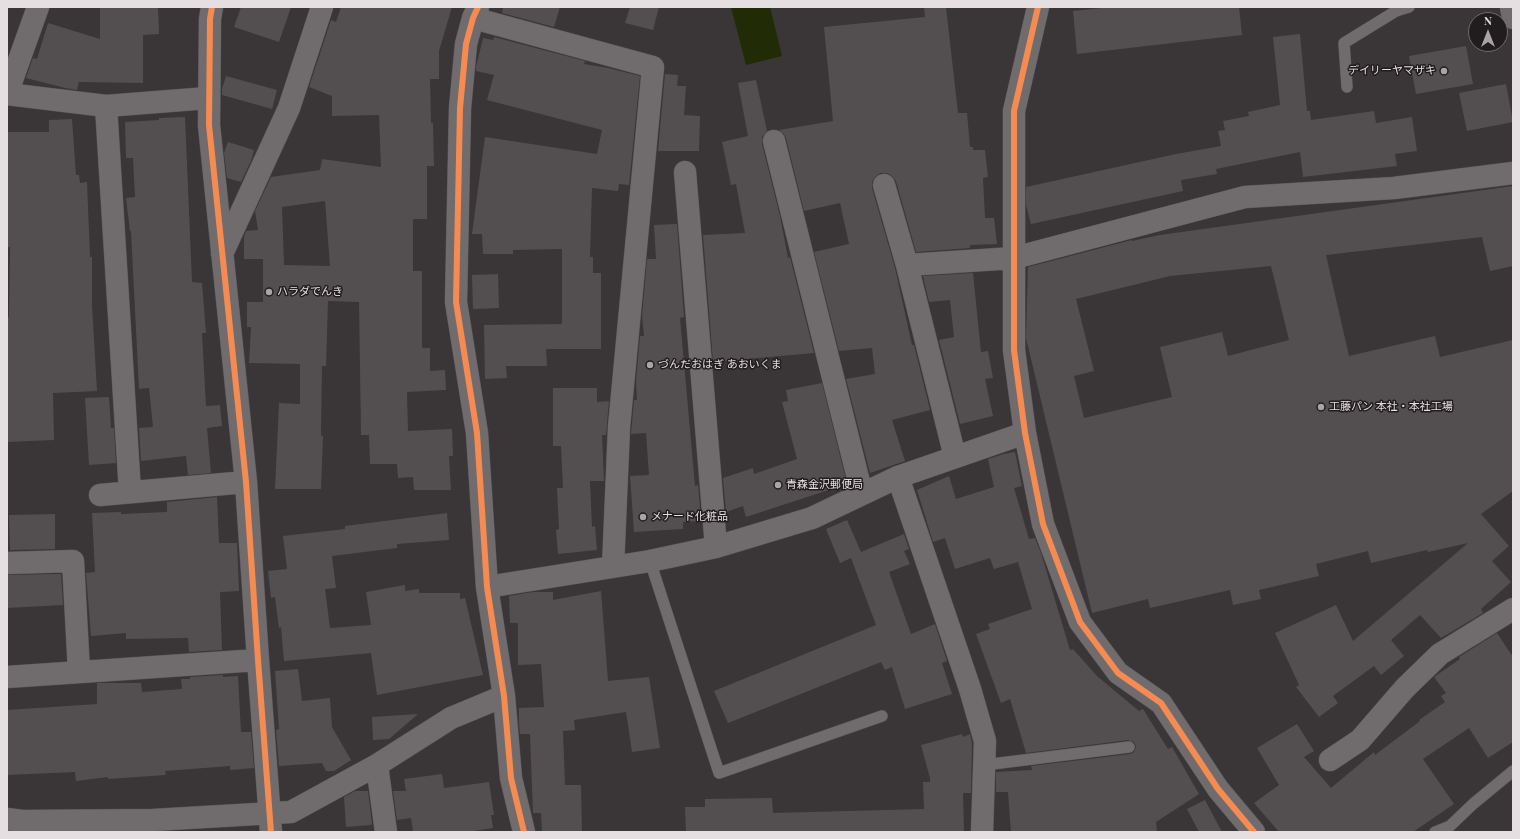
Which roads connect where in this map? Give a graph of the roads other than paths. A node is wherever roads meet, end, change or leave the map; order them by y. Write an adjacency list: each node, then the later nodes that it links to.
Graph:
1 (38, 7): 10 (street)
2 (212, 7): 11 (street)
3 (322, 7): 17 (street)
4 (1038, 7): 18 (street)
5 (1409, 7): 9 (lane)
6 (1510, 7): 8 (street)
7 (475, 12): 30 (street); 31 (street)
8 (1513, 18)
9 (1347, 88)
10 (7, 94): 12 (street)
11 (208, 98): 12 (street); 17 (street)
12 (106, 106): 24 (street)
13 (774, 142): 26 (street)
14 (685, 172): 27 (street)
15 (1513, 173): 18 (street)
16 (884, 185): 19 (street)
17 (222, 255): 23 (street)
18 (1014, 258): 19 (street); 20 (street)
19 (907, 265): 21 (street)
20 (1025, 432): 21 (street); 49 (street)
21 (955, 457): 22 (street)
22 (898, 476): 26 (street); 41 (street)
23 (246, 482): 24 (street); 33 (street)
24 (130, 492): 25 (street)
25 (100, 494)
26 (862, 494): 27 (street)
27 (716, 547): 28 (street)
28 (650, 561): 30 (street); 37 (lane)
29 (7, 564): 34 (street)
30 (613, 567): 31 (street)
31 (487, 587): 36 (street)
32 (1513, 609): 39 (street)
33 (258, 660): 34 (street); 43 (street)
34 (79, 672): 35 (street)
35 (7, 677)
36 (504, 696): 40 (street); 47 (street)
37 (882, 716)
38 (1129, 747): 41 (lane)
39 (1330, 760)
40 (377, 765): 43 (street); 46 (street)
41 (984, 765): 48 (street)
42 (1513, 771): 50 (lane)
43 (270, 822): 45 (street)
44 (17, 824): 45 (street)
45 (153, 826)
46 (386, 832)
47 (524, 832)
48 (982, 832)
49 (1254, 832)
50 (1435, 832)

